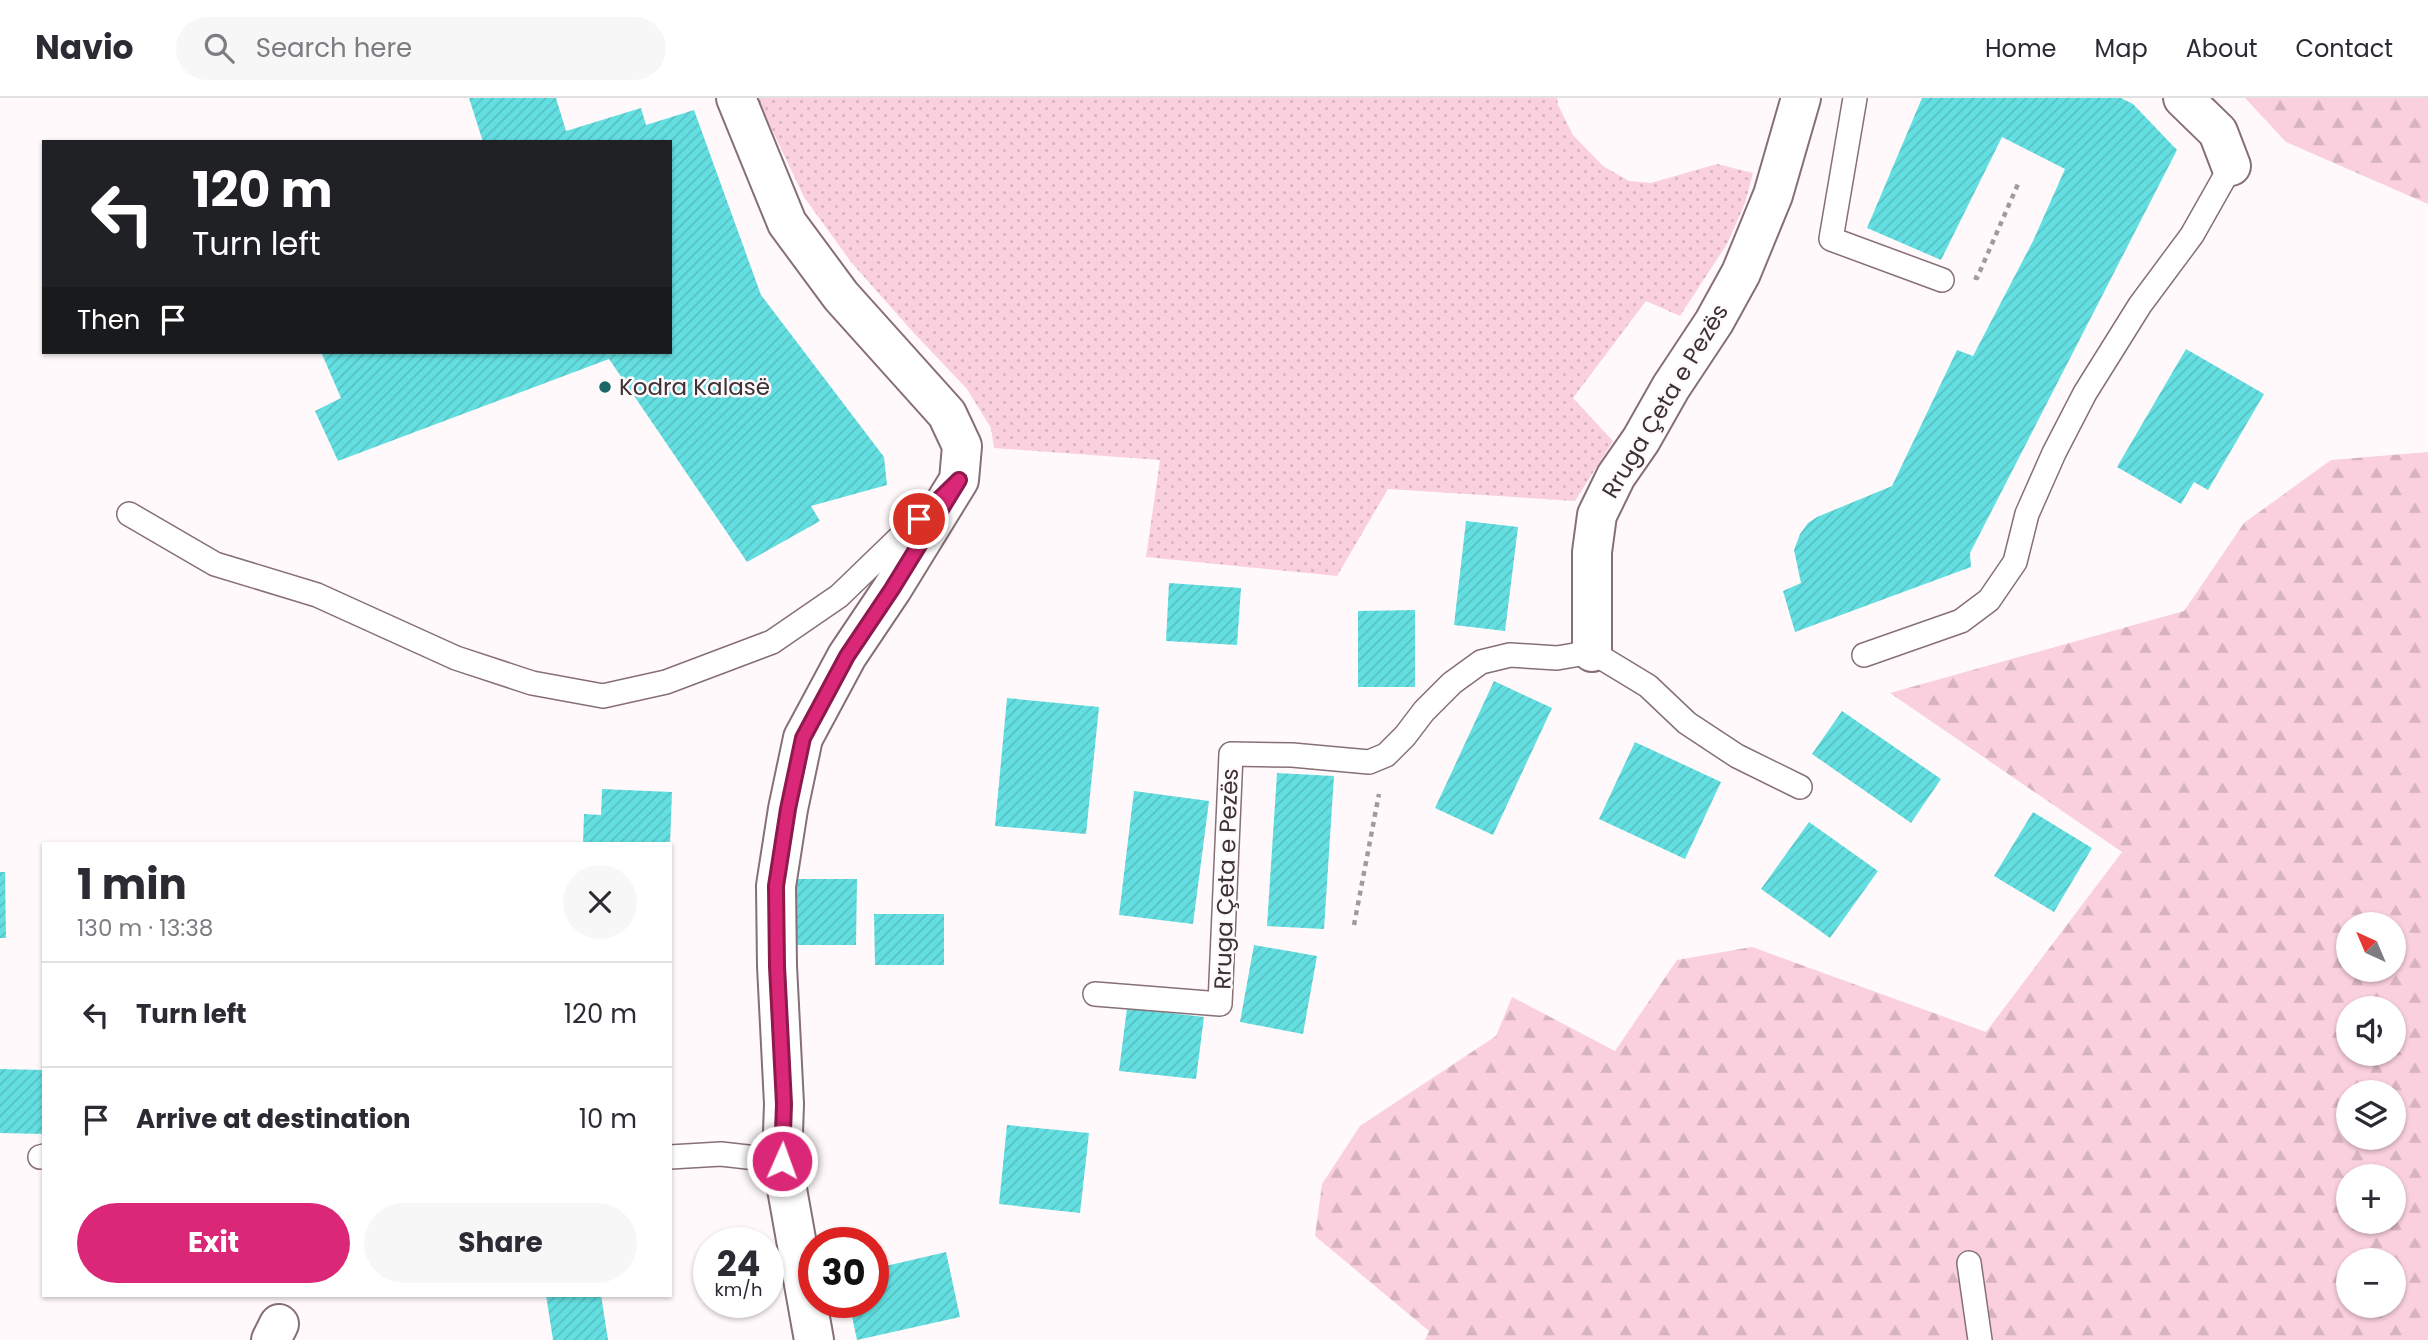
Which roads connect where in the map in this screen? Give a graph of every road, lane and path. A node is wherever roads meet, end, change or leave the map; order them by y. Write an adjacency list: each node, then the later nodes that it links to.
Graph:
1 (736, 98): 9 (street)
2 (1801, 98): 11 (street, Rruga Çeta e Pezës)
3 (1855, 98): 8 (lane)
4 (2183, 98): 5 (street)
5 (2231, 166): 12 (lane)
6 (2018, 184): 7 (path)
7 (1977, 278)
8 (1942, 280)
9 (959, 480): 10 (lane); 18 (street)
10 (129, 514)
11 (1592, 652): 13 (lane); 14 (lane)
12 (1864, 655)
13 (1386, 755): 15 (path); 16 (lane, Rruga Çeta e Pezës)
14 (1800, 787)
15 (1354, 925)
16 (1095, 994)
17 (672, 1157): 18 (lane)
18 (782, 1161): 20 (street)
19 (1969, 1263): 21 (lane)
20 (814, 1340)
21 (1980, 1340)

